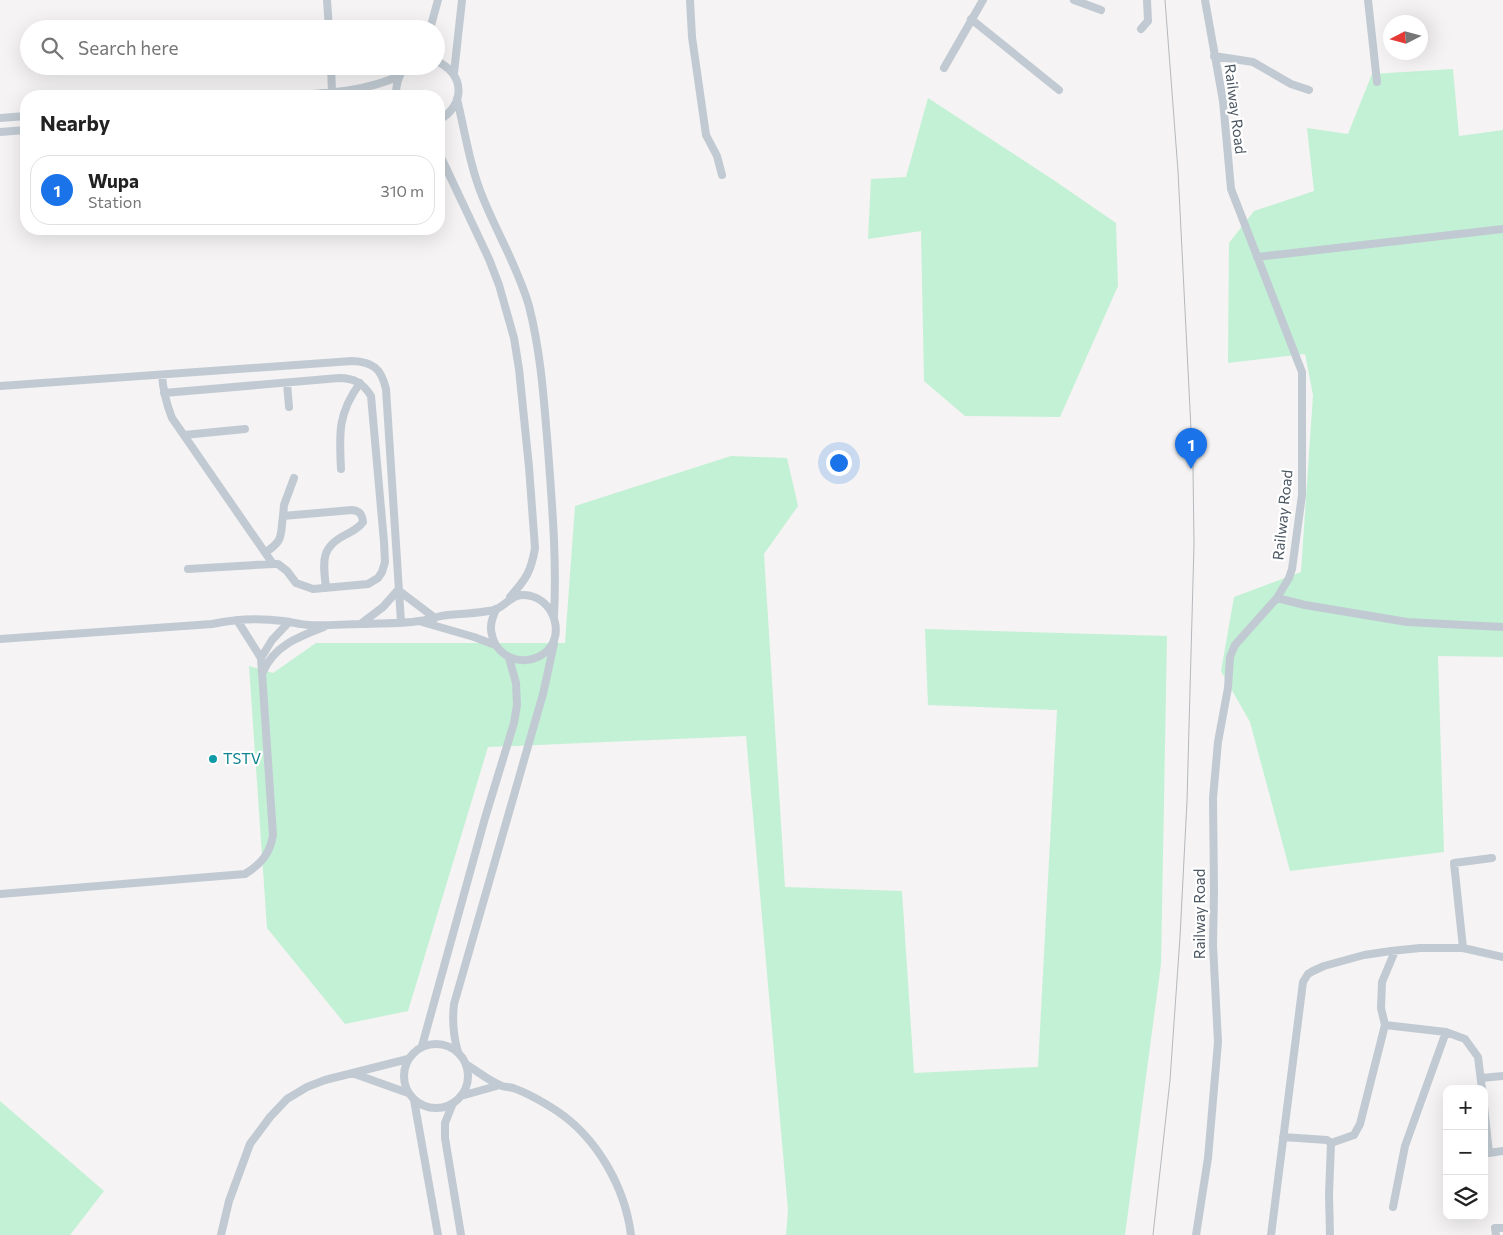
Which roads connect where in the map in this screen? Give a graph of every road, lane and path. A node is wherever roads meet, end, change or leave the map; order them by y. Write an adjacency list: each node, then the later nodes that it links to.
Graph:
1 (327, 0): 12 (street)
2 (438, 0): 13 (street)
3 (462, 0): 18 (street)
4 (690, 0): 34 (street)
5 (983, 0): 11 (street)
6 (1074, 0): 10 (street)
7 (1147, 0): 14 (street)
8 (1205, 0): 15 (street, Railway Road)
9 (1368, 0): 21 (street)
10 (1101, 10)
11 (971, 19): 17 (street); 25 (street)
12 (328, 20)
13 (432, 20)
14 (1141, 29)
15 (1214, 56): 26 (street); 36 (street, Railway Road)
16 (445, 65): 18 (street)
17 (944, 68)
18 (454, 73): 27 (street)
19 (331, 75): 22 (street)
20 (399, 76): 23 (street); 24 (street)
21 (1378, 82)
22 (332, 90)
23 (345, 90)
24 (396, 90)
25 (1058, 90)
26 (1309, 90)
27 (457, 99): 29 (street); 56 (street)
28 (20, 116): 30 (street)
29 (445, 117)
30 (0, 118)
31 (20, 130): 32 (street)
32 (0, 132)
33 (445, 166): 53 (street)
34 (722, 175)
35 (1503, 229): 36 (street)
36 (1257, 256): 54 (street, Railway Road)
37 (162, 374): 40 (street); 41 (street); 52 (street)
38 (287, 383): 39 (street); 41 (street); 42 (street)
39 (360, 383): 45 (street); 51 (street)
40 (0, 386)
41 (164, 393): 44 (street)
42 (289, 407)
43 (245, 429): 44 (street)
44 (184, 435): 48 (street)
45 (341, 469)
46 (294, 478): 47 (street)
47 (283, 516): 48 (street); 51 (street)
48 (266, 552): 49 (street)
49 (272, 564): 50 (street); 51 (street)
50 (188, 569)
51 (326, 588)
52 (398, 590): 57 (street); 61 (street); 62 (street)
53 (510, 598): 55 (street); 56 (street)
54 (1277, 598): 64 (street); 101 (street, Railway Road)
55 (496, 609): 57 (street); 67 (street)
56 (554, 616): 65 (street)
57 (435, 618): 59 (street)
58 (237, 620): 60 (street); 66 (street); 68 (street)
59 (420, 621): 61 (street); 67 (street)
60 (289, 622): 63 (street); 68 (street)
61 (400, 622): 62 (street)
62 (360, 624): 63 (street)
63 (329, 625): 70 (street)
64 (1503, 627)
65 (555, 637): 69 (street); 79 (street)
66 (0, 639)
67 (495, 645): 69 (street)
68 (261, 658): 70 (street)
69 (509, 658): 78 (street)
70 (262, 674): 72 (street)
71 (1492, 858): 73 (street)
72 (0, 894)
73 (1463, 948): 74 (street); 75 (street)
74 (1395, 951): 76 (street); 92 (street)
75 (1503, 957)
76 (1385, 1025): 77 (street); 93 (street)
77 (1446, 1032): 84 (street); 95 (street)
78 (422, 1046): 79 (street); 80 (street)
79 (458, 1052): 81 (street)
80 (408, 1059): 82 (street); 87 (street)
81 (466, 1064): 85 (street); 88 (street)
82 (352, 1073): 87 (street); 97 (street)
83 (1503, 1076): 84 (street)
84 (1481, 1078): 86 (street)
85 (500, 1085): 88 (street); 100 (street)
86 (1482, 1085)
87 (408, 1093): 89 (street)
88 (461, 1096): 90 (street)
89 (414, 1100): 90 (street); 98 (street)
90 (453, 1103): 99 (street)
91 (1487, 1130): 94 (street)
92 (1284, 1137): 93 (street); 102 (street)
93 (1331, 1143): 103 (street)
94 (1503, 1151)
95 (1392, 1207)
96 (1503, 1228): 104 (street)
97 (221, 1235)
98 (438, 1235)
99 (461, 1235)
100 (631, 1235)
101 (1196, 1235)
102 (1271, 1235)
103 (1330, 1235)
104 (1496, 1235)

